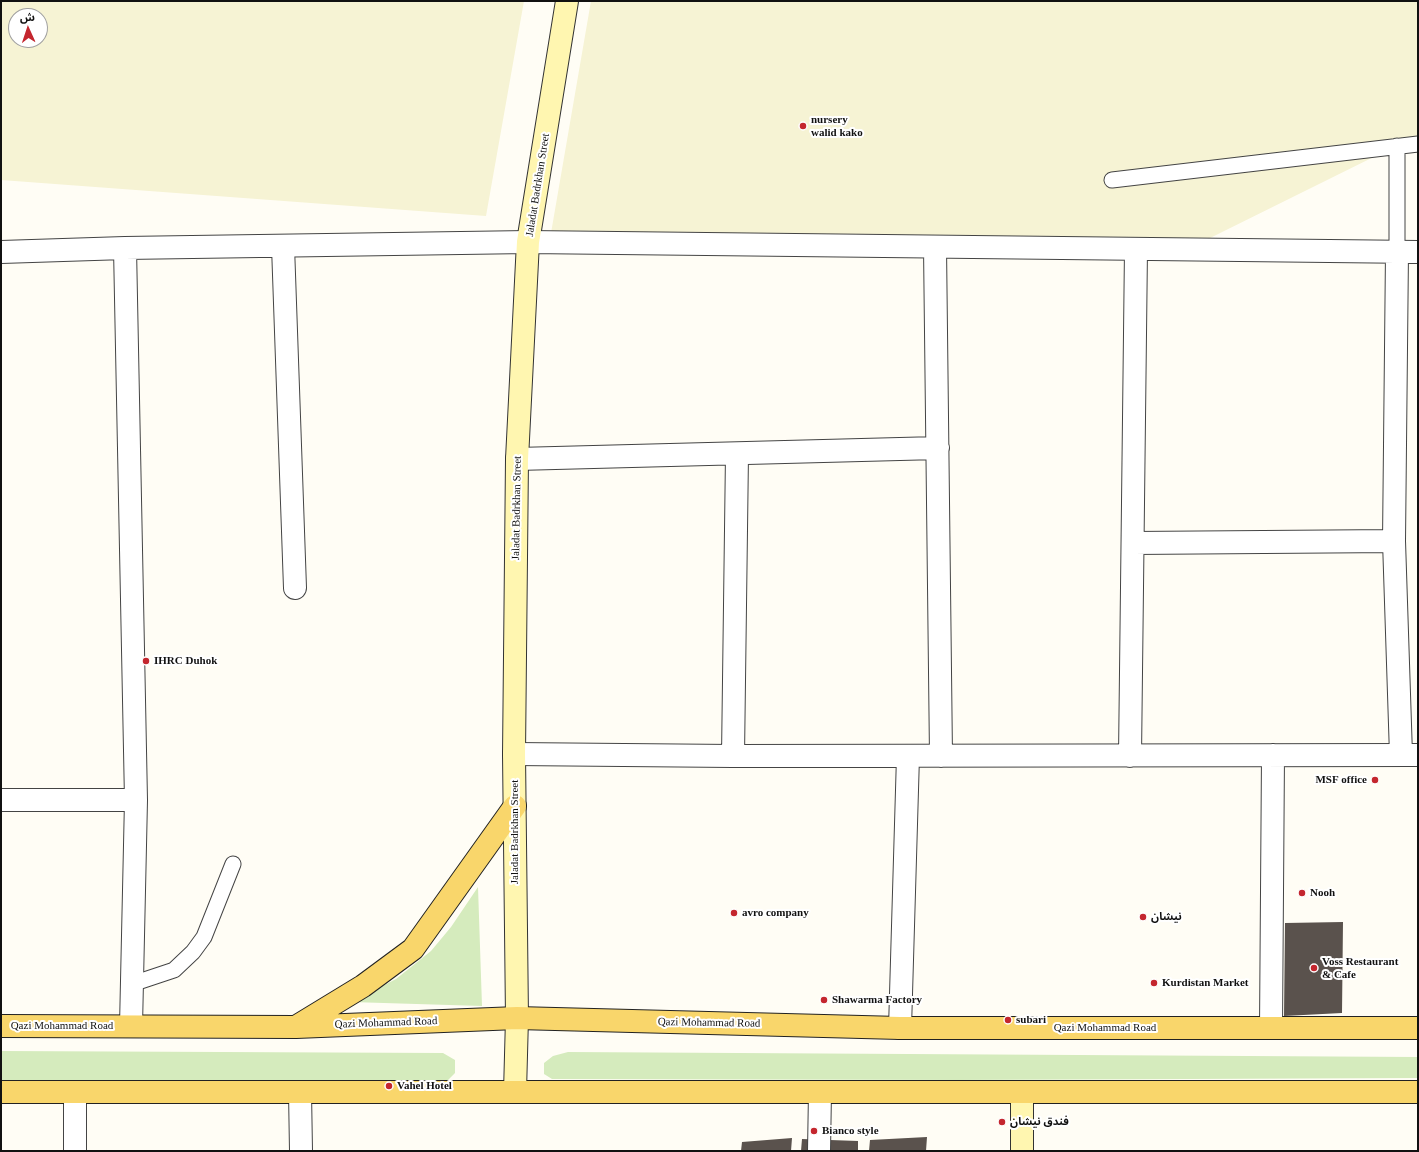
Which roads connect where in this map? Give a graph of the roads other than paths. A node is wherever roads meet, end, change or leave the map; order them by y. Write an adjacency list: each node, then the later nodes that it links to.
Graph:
1 (567, 1): 5 (street, Jaladat Badrkhan Street)
2 (1418, 144): 3 (lane)
3 (1396, 146): 4 (lane); 11 (lane)
4 (1112, 180)
5 (528, 242): 6 (street); 7 (street); 14 (street, Jaladat Badrkhan Street)
6 (283, 246): 8 (street); 17 (street)
7 (935, 247): 9 (street); 12 (street)
8 (125, 248): 10 (street); 26 (street)
9 (1136, 249): 11 (street); 16 (street)
10 (1, 252)
11 (1408, 252): 15 (street)
12 (938, 448): 13 (street); 23 (street)
13 (737, 454): 14 (street); 21 (street)
14 (517, 459): 18 (street, Jaladat Badrkhan Street)
15 (1394, 541): 16 (street); 20 (street)
16 (1133, 544): 24 (street)
17 (295, 588)
18 (514, 754): 21 (street); 27 (street, Jaladat Badrkhan Street)
19 (1273, 755): 20 (street); 24 (street); 35 (street)
20 (1409, 755)
21 (733, 756): 22 (street)
22 (908, 756): 23 (street); 34 (street)
23 (942, 756): 24 (street)
24 (1130, 756)
25 (1, 800): 26 (street)
26 (136, 800): 29 (street)
27 (515, 806): 30 (street, Jaladat Badrkhan Street); 33 (main road)
28 (233, 864): 29 (lane)
29 (132, 984): 32 (street)
30 (516, 1018): 33 (main road, Qazi Mohammad Road); 34 (main road, Qazi Mohammad Road); 40 (street, Jaladat Badrkhan Street)
31 (1, 1026): 32 (main road, Qazi Mohammad Road)
32 (131, 1026): 33 (main road, Qazi Mohammad Road)
33 (296, 1027)
34 (900, 1028): 35 (main road, Qazi Mohammad Road)
35 (1271, 1028): 36 (main road, Qazi Mohammad Road)
36 (1418, 1028)
37 (1, 1092): 38 (main road)
38 (75, 1092): 39 (main road); 44 (street)
39 (300, 1092): 40 (main road); 45 (street)
40 (515, 1092): 41 (main road)
41 (820, 1092): 42 (main road); 46 (street)
42 (1022, 1092): 43 (main road); 47 (street)
43 (1418, 1092)
44 (74, 1151)
45 (301, 1151)
46 (819, 1151)
47 (1022, 1151)

